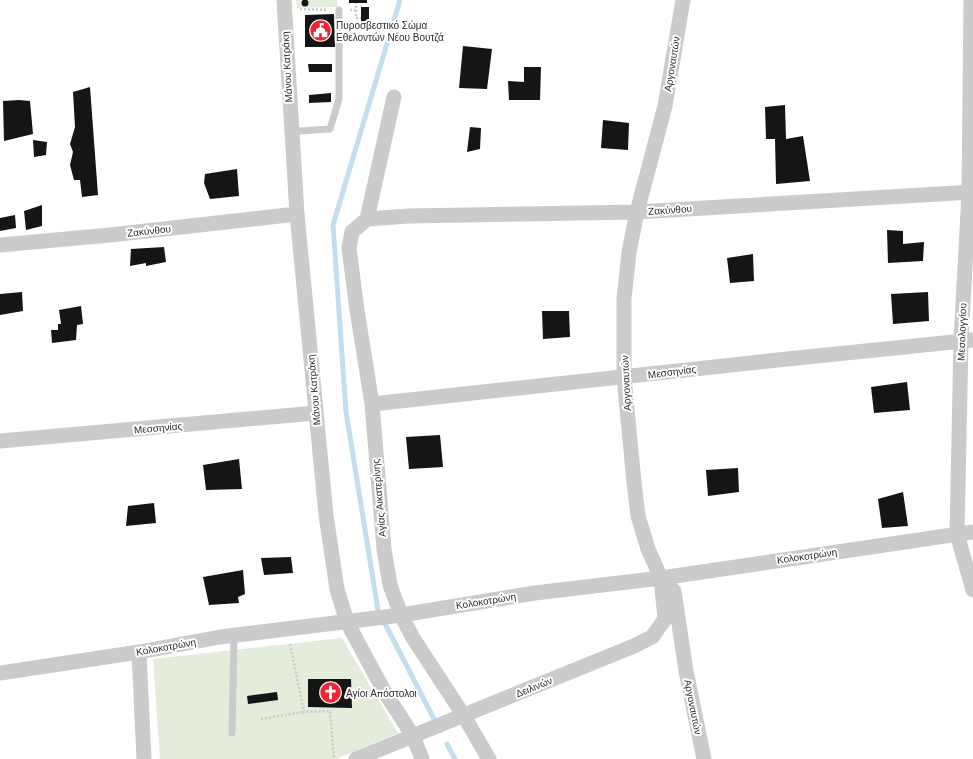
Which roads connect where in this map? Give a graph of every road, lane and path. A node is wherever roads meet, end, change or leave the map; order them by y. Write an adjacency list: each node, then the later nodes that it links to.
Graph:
1 (683, 0): 11 (street, Αργοναυτών)
2 (972, 0): 10 (street, Μεσολογγίου)
3 (356, 3): 6 (path)
4 (284, 4): 5 (path); 9 (street, Μάνου Κατράκη)
5 (339, 10): 6 (path); 9 (lane)
6 (356, 10): 7 (path)
7 (361, 18)
8 (394, 97): 13 (street)
9 (291, 130): 12 (street, Μάνου Κατράκη)
10 (971, 193): 11 (street, Ζακύνθου); 15 (street, Μεσολογγίου)
11 (637, 212): 13 (street, Ζακύνθου); 16 (street, Αργοναυτών)
12 (297, 214): 14 (street, Ζακύνθου); 18 (street, Μάνου Κατράκη)
13 (367, 219): 17 (street, Αγίας Αικατερίνης)
14 (0, 244)
15 (967, 340): 16 (street, Μεσσηνίας); 21 (street, Μεσολογγίου)
16 (624, 377): 17 (street, Μεσσηνίας); 22 (street, Αργοναυτών)
17 (372, 404): 24 (street, Αγίας Αικατερίνης)
18 (316, 413): 19 (street, Μεσσηνίας); 25 (street, Μάνου Κατράκη)
19 (0, 441)
20 (973, 532): 21 (street, Κολοκοτρώνη)
21 (957, 534): 22 (street, Κολοκοτρώνη); 23 (street, Μεσολογγίου)
22 (661, 578): 24 (street, Κολοκοτρώνη); 31 (street, Δειλινών); 40 (street, Αργοναυτών)
23 (973, 590)
24 (398, 615): 25 (street, Κολοκοτρώνη); 31 (street, Αγίας Αικατερίνης)
25 (347, 622): 26 (street, Κολοκοτρώνη); 34 (street, Μάνου Κατράκη)
26 (287, 628): 27 (street, Κολοκοτρώνη); 30 (path)
27 (234, 636): 28 (street, Κολοκοτρώνη); 33 (lane)
28 (139, 652): 29 (street, Κολοκοτρώνη); 35 (street)
29 (0, 673)
30 (304, 712): 32 (path); 36 (path)
31 (464, 716): 34 (street, Δειλινών); 39 (street, Αγίας Αικατερίνης)
32 (261, 719)
33 (232, 733)
34 (413, 736): 37 (street, Δειλινών); 38 (street, Μάνου Κατράκη)
35 (144, 759)
36 (334, 759)
37 (356, 759)
38 (422, 759)
39 (489, 759)
40 (704, 759)

